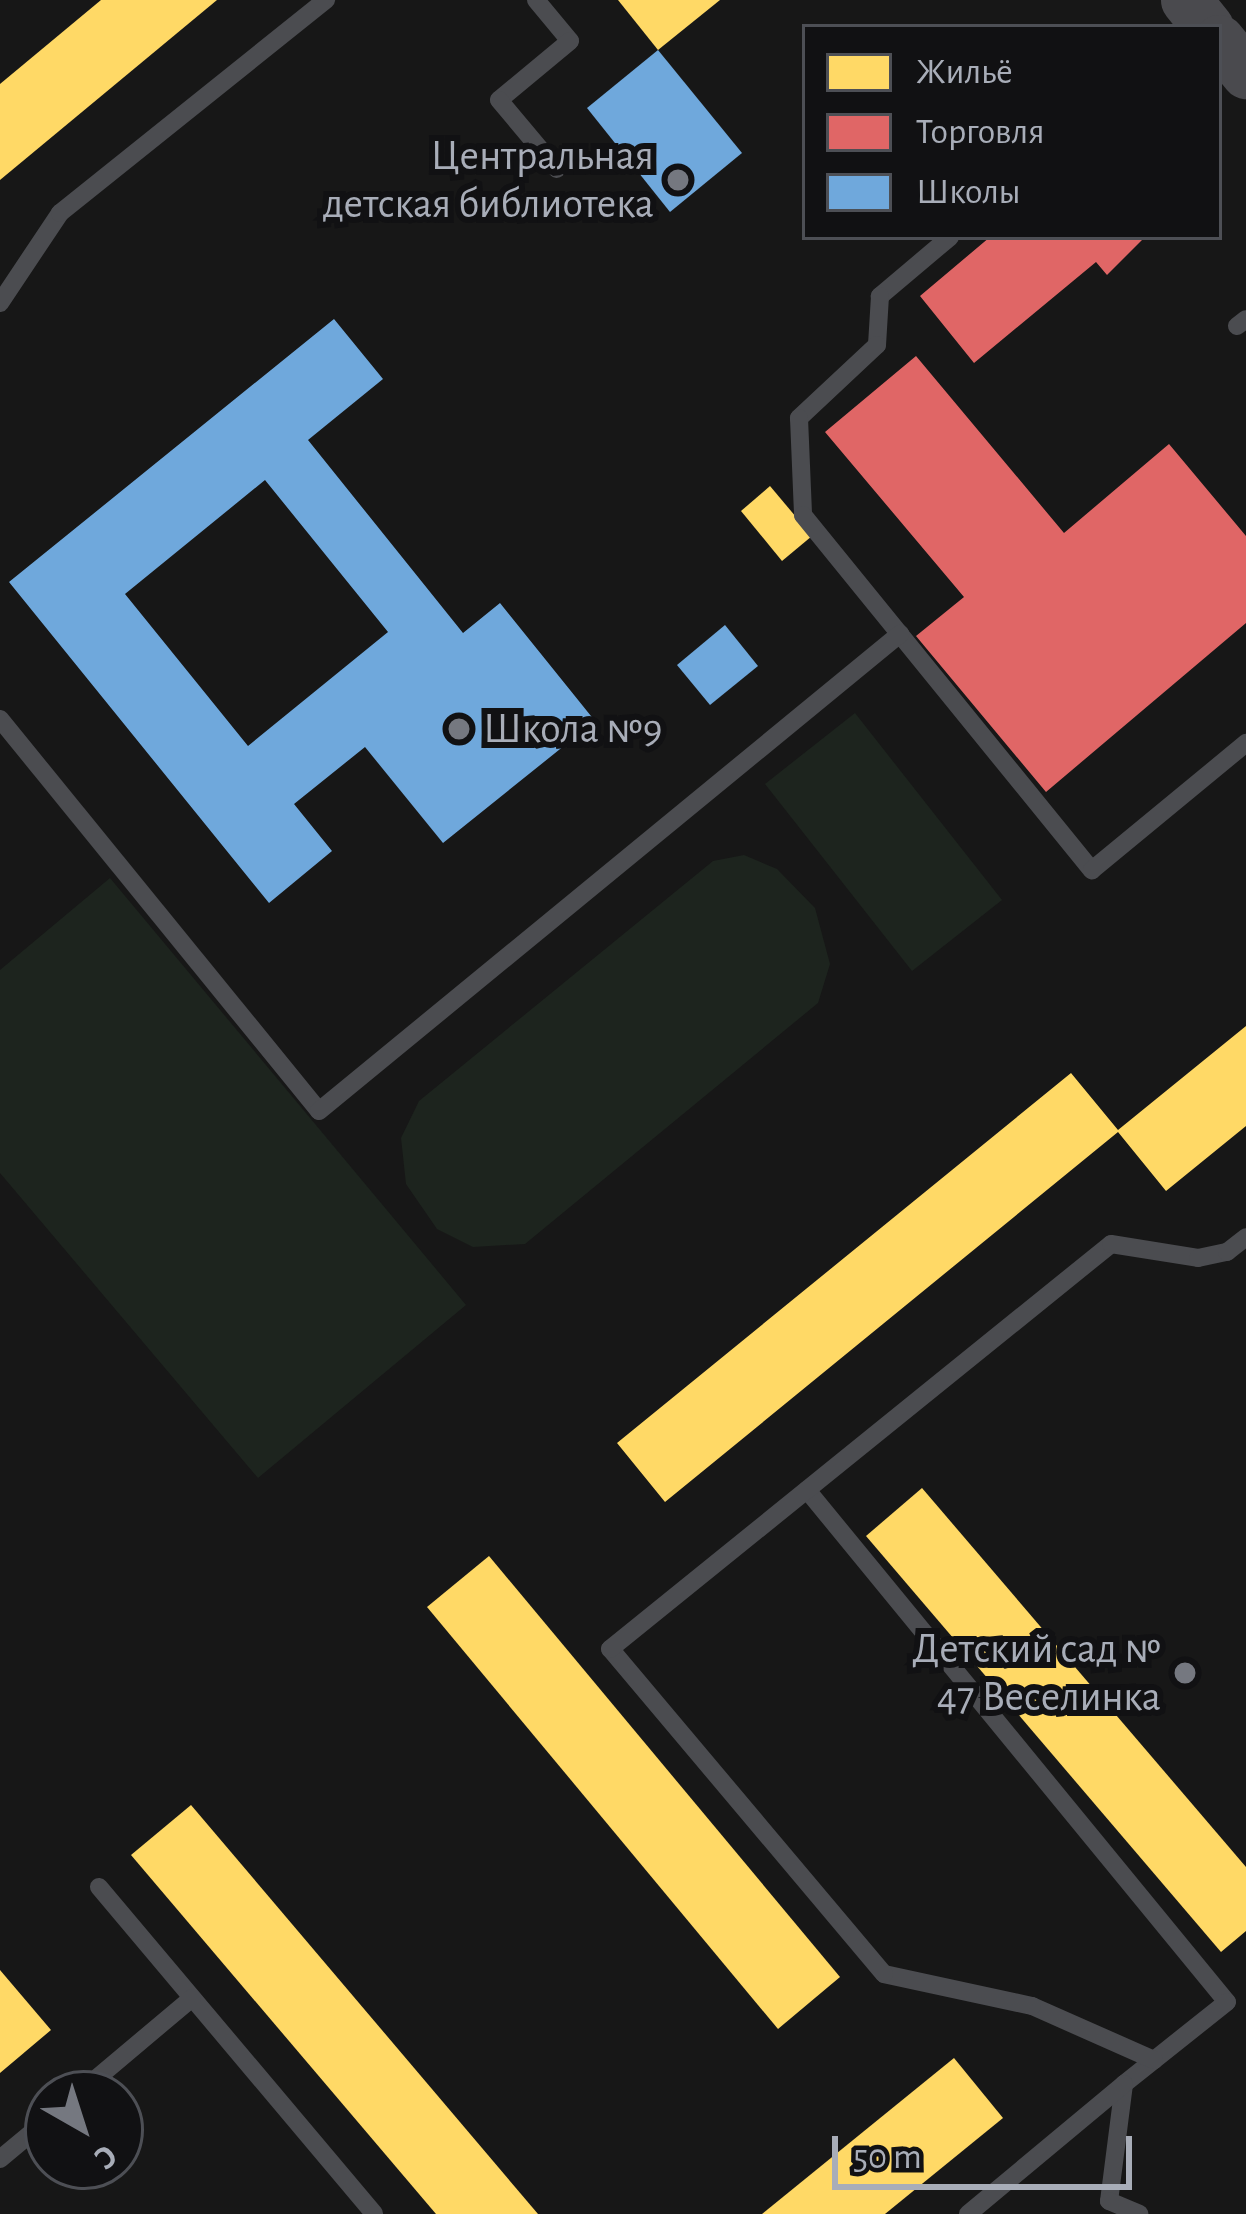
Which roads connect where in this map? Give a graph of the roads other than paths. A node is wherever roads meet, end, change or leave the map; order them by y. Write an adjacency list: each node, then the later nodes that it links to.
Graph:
1 (326, 0): 7 (lane)
2 (536, 0): 5 (lane)
3 (1222, 44): 4 (street)
4 (1246, 73)
5 (557, 169)
6 (946, 240): 8 (lane)
7 (0, 303)
8 (900, 634): 9 (lane); 10 (lane)
9 (0, 719)
10 (1246, 743)
11 (1246, 1237): 12 (lane)
12 (807, 1490): 15 (lane); 15 (lane)
13 (99, 1887): 14 (lane)
14 (192, 1998): 16 (lane); 21 (lane)
15 (1154, 2060): 17 (lane)
16 (106, 2070)
17 (1124, 2084): 20 (lane); 22 (lane)
18 (24, 2139): 19 (lane)
19 (0, 2159)
20 (1108, 2208): 23 (lane)
21 (374, 2214)
22 (968, 2214)
23 (1139, 2214)

